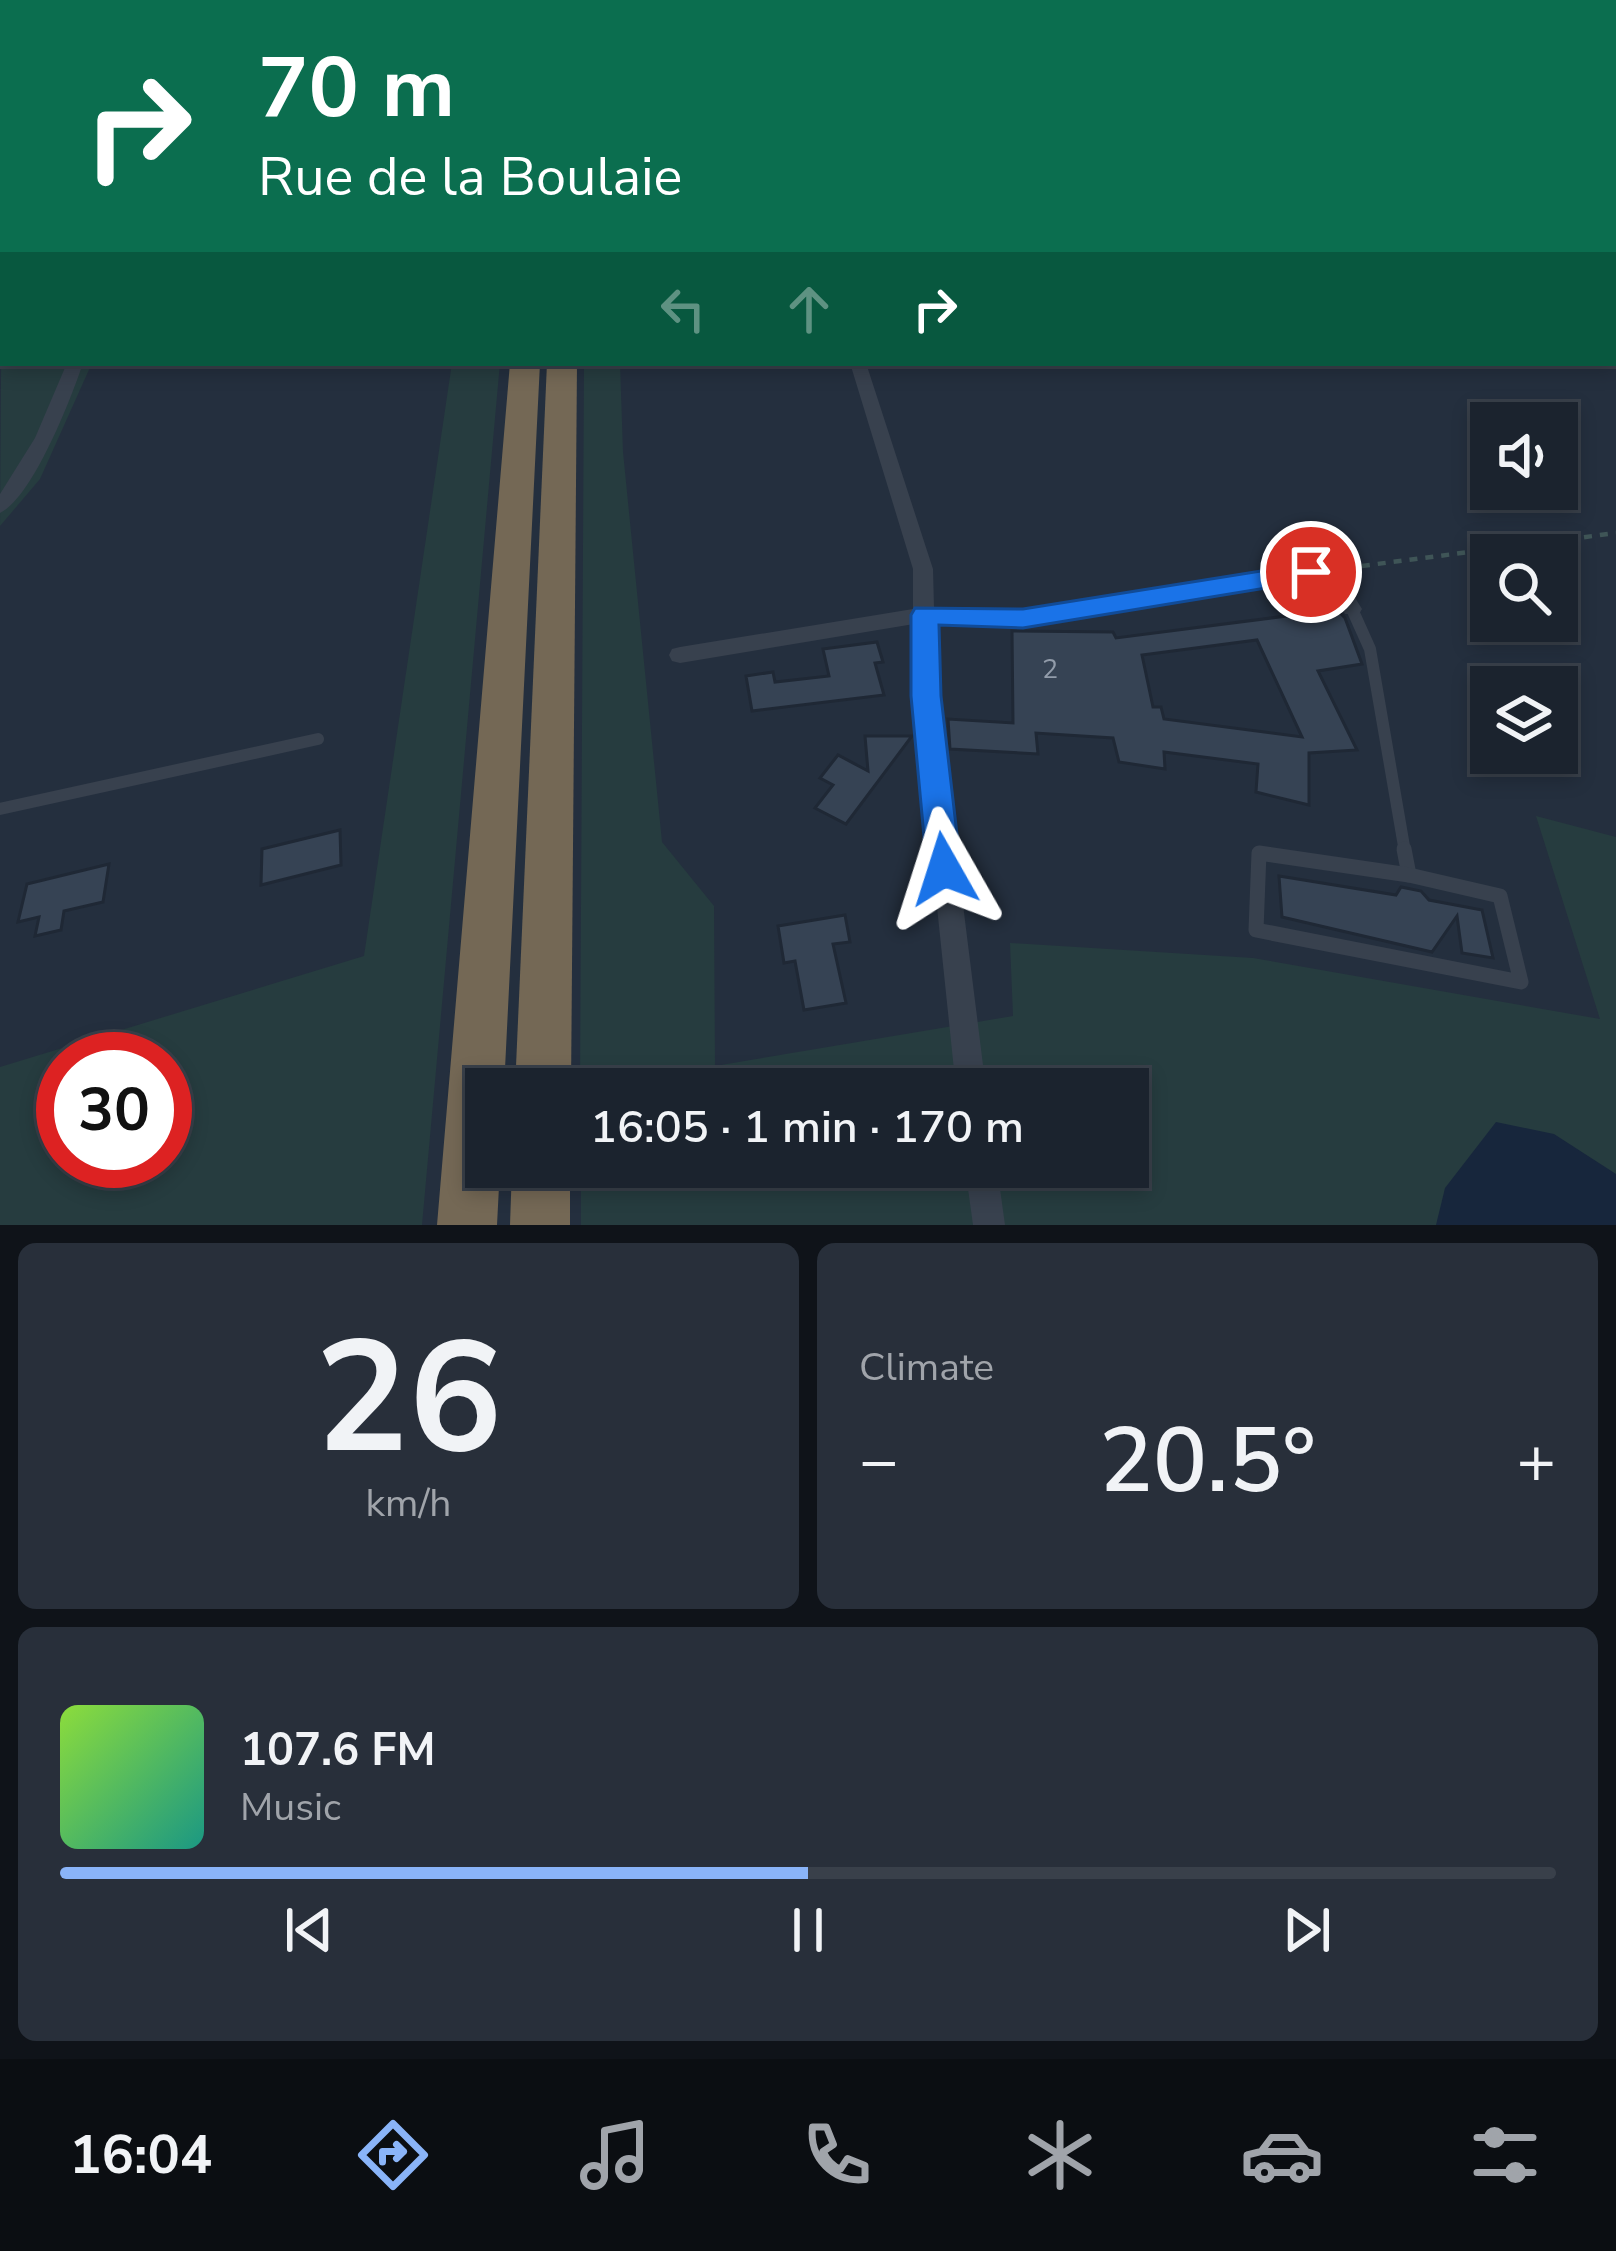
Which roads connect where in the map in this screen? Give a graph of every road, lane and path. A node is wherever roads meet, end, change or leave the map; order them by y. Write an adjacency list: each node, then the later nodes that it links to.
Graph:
1 (73, 366): 5 (street)
2 (525, 366): 18 (highway)
3 (562, 366): 14 (highway)
4 (859, 366): 9 (street)
5 (0, 507)
6 (1616, 533): 7 (path)
7 (1311, 572): 8 (street); 9 (street)
8 (1352, 609): 13 (lane)
9 (925, 615): 10 (street); 15 (street)
10 (680, 655)
11 (318, 739): 12 (lane)
12 (0, 809)
13 (1409, 875): 13 (lane)
14 (544, 1068)
15 (969, 1068)
16 (541, 1188): 19 (highway)
17 (984, 1188): 20 (street)
18 (466, 1225)
19 (540, 1225)
20 (988, 1225)

